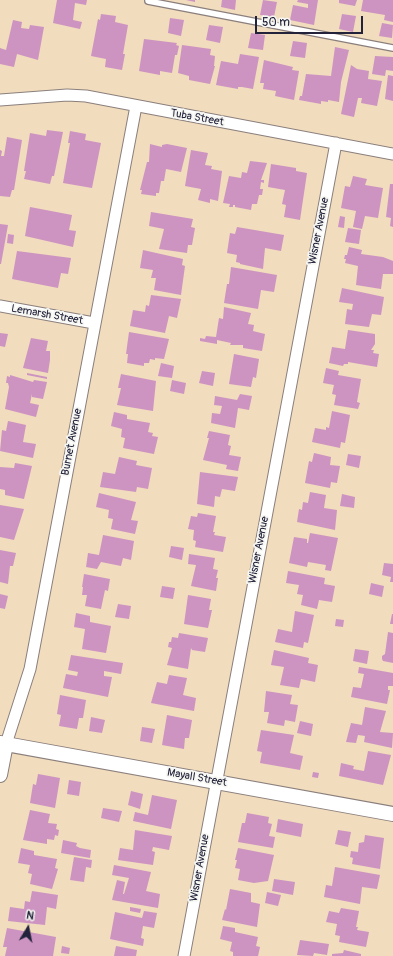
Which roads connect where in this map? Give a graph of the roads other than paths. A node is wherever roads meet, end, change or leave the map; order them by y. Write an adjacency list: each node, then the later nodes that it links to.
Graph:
1 (148, 0): 2 (lane)
2 (393, 48)
3 (0, 100): 4 (street, Tuba Street)
4 (136, 106): 5 (street, Tuba Street); 8 (street, Burnet Avenue)
5 (336, 143): 6 (street, Tuba Street); 11 (street, Wisner Avenue)
6 (393, 154)
7 (0, 306): 8 (street, Lemarsh Street)
8 (94, 323): 9 (street, Burnet Avenue)
9 (3, 743): 10 (street, Burnet Avenue); 11 (street, Mayall Street)
10 (0, 775)
11 (216, 782): 12 (street, Mayall Street); 13 (street, Wisner Avenue)
12 (393, 814)
13 (184, 956)

